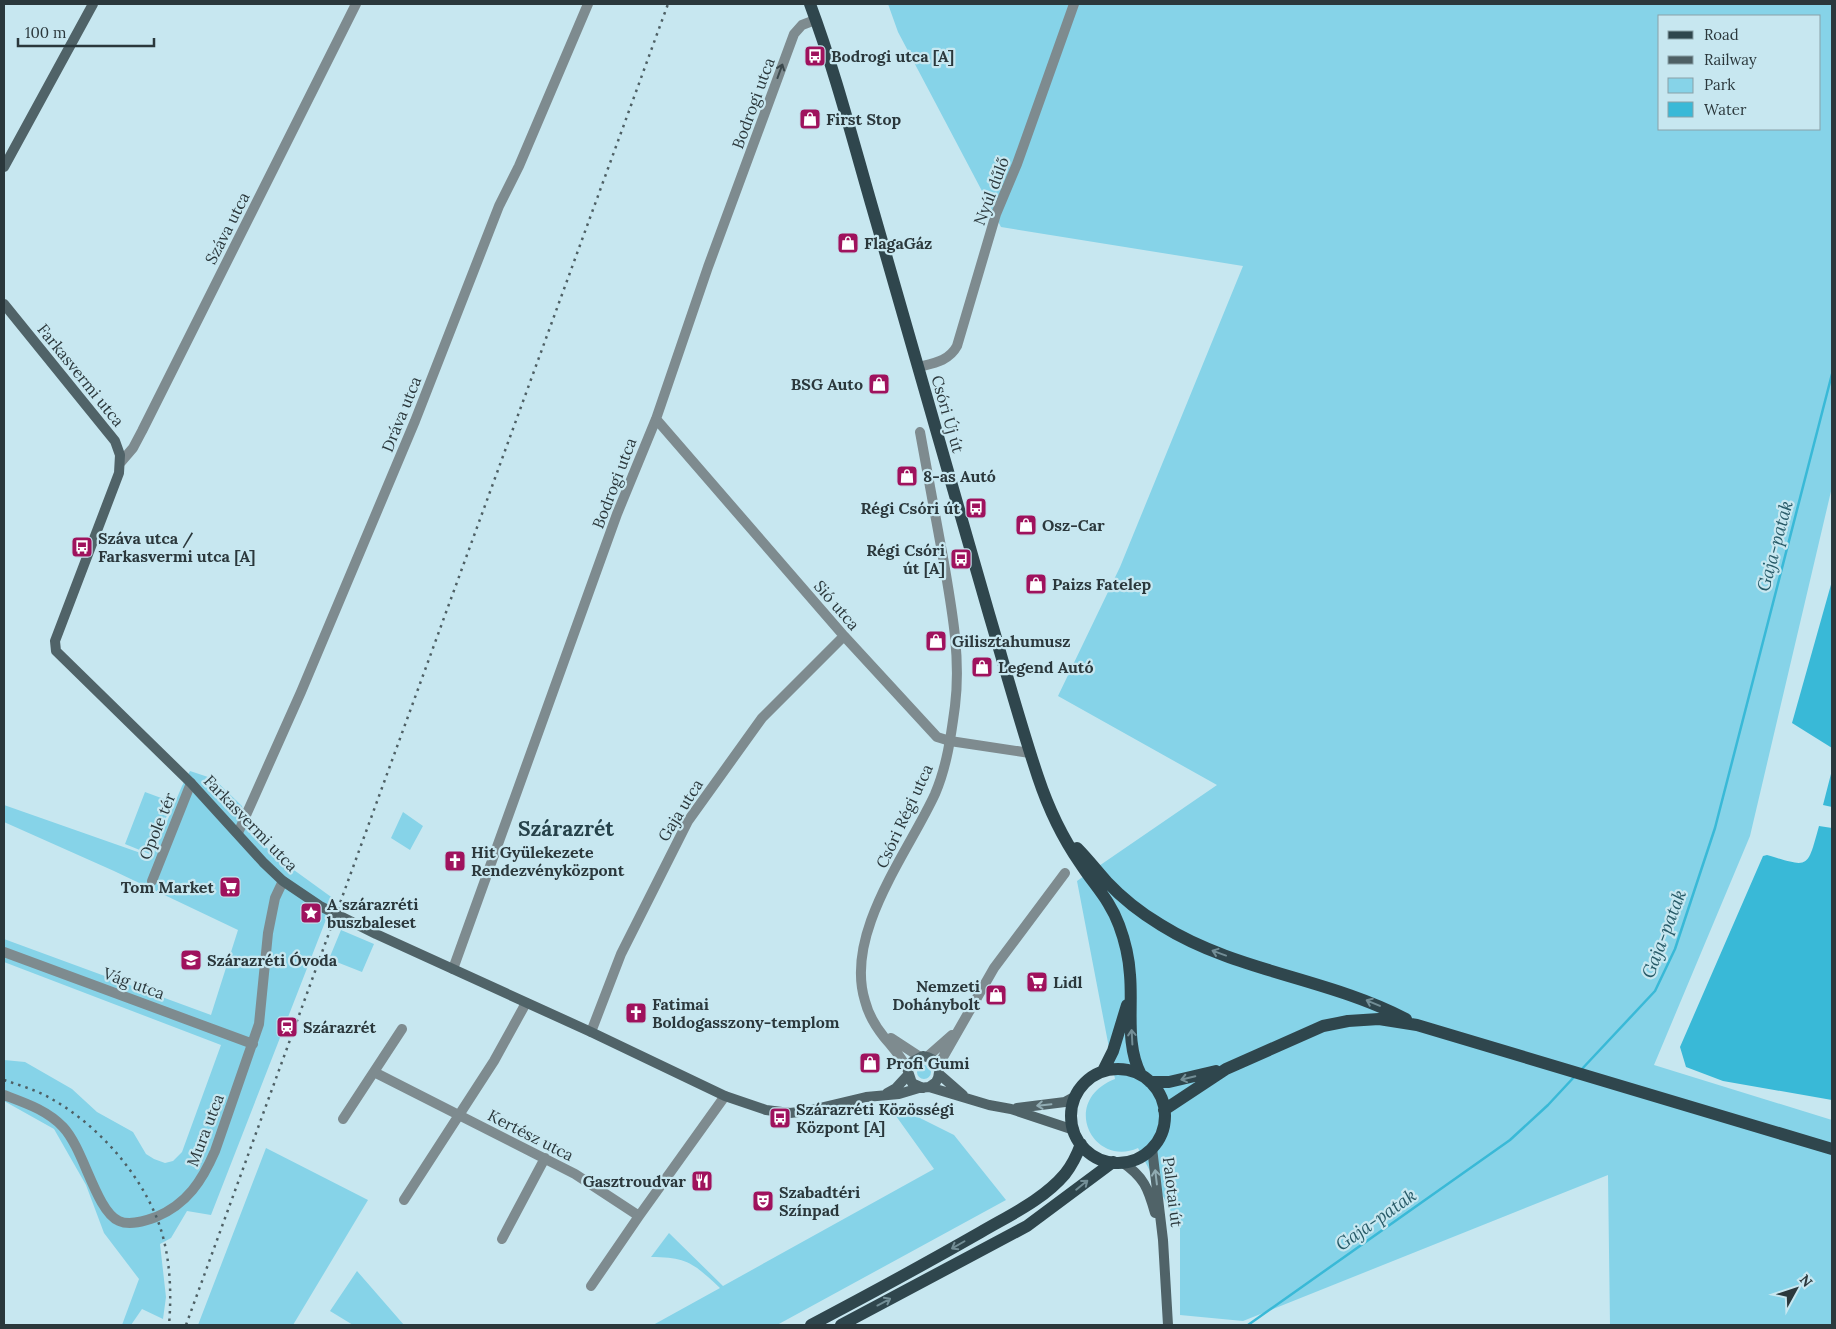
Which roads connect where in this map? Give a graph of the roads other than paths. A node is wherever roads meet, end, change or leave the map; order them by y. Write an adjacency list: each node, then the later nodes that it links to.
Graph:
1 (93, 4): 7 (street)
2 (356, 4): 12 (street, Száva utca)
3 (588, 4): 18 (street, Dráva utca)
4 (810, 4): 6 (main road, Csóri Új út)
5 (1074, 4): 9 (street, Nyúl dűlő)
6 (815, 20): 9 (main road, Csóri Új út); 10 (street, Bodrogi utca, one-way to 6)
7 (4, 167)
8 (4, 304): 12 (street, Farkasvermi utca)
9 (918, 367): 15 (main road, Csóri Új út)
10 (656, 419): 13 (street, Sió utca); 23 (street, Bodrogi utca)
11 (920, 432): 14 (street, Csóri Régi utca)
12 (121, 462): 16 (street, Farkasvermi utca)
13 (844, 636): 14 (street, Sió utca); 30 (street, Gaja utca)
14 (950, 741): 15 (street, Sió utca); 27 (street, Csóri Régi utca)
15 (1030, 753): 17 (main road, Csóri Új út)
16 (191, 783): 18 (street, Farkasvermi utca); 20 (street, Opole tér)
17 (1061, 832): 24 (main road); 26 (main road, one-way to 17)
18 (238, 834): 21 (street, Farkasvermi utca)
19 (1066, 873): 29 (street)
20 (152, 881)
21 (283, 881): 23 (street, Farkasvermi utca); 31 (street, Mura utca)
22 (4, 952): 31 (street, Vág utca)
23 (453, 968): 25 (street, Farkasvermi utca)
24 (1130, 998): 35 (main road); 38 (main road, one-way to 24)
25 (526, 1003): 30 (street, Farkasvermi utca); 47 (street, Kertész utca)
26 (1417, 1025): 33 (main road); 52 (main road)
27 (878, 1028): 32 (street, Csóri Régi utca); 37 (street, Csóri Régi utca)
28 (402, 1029): 36 (street)
29 (957, 1031): 32 (street); 34 (street)
30 (591, 1032): 42 (street, Farkasvermi utca)
31 (253, 1044): 40 (street, Mura utca)
32 (923, 1057): 34 (street); 37 (street)
33 (1226, 1069): 38 (main road, one-way to 38); 46 (main road)
34 (939, 1070): 39 (street); 44 (street)
35 (1103, 1071): 38 (main road); 43 (main road)
36 (374, 1072): 47 (street, Kertész utca); 48 (street)
37 (908, 1073): 39 (street); 41 (street, Farkasvermi utca)
38 (1145, 1079): 46 (main road)
39 (926, 1088): 41 (street, Farkasvermi utca); 44 (street)
40 (4, 1095)
41 (884, 1095): 42 (street, Farkasvermi utca)
42 (725, 1096): 56 (street)
43 (1076, 1096): 45 (street, one-way to 45); 49 (main road)
44 (965, 1097): 45 (street)
45 (1011, 1109): 49 (street)
46 (1164, 1110): 51 (main road)
47 (460, 1115): 53 (street, Kertész utca); 55 (street, Kertész utca)
48 (343, 1119)
49 (1074, 1130): 50 (main road)
50 (1081, 1144): 54 (main road); 60 (main road, one-way to 60)
51 (1152, 1148): 54 (main road); 58 (street, Palotai út, one-way to 51)
52 (1832, 1149)
53 (545, 1158): 56 (street, Kertész utca); 57 (street)
54 (1117, 1162): 58 (street, Palotai út); 61 (main road, one-way to 54)
55 (404, 1200)
56 (639, 1216): 59 (street)
57 (502, 1239)
58 (1163, 1240): 62 (street, Palotai út)
59 (591, 1286)
60 (812, 1325)
61 (841, 1325)
62 (1168, 1325)

